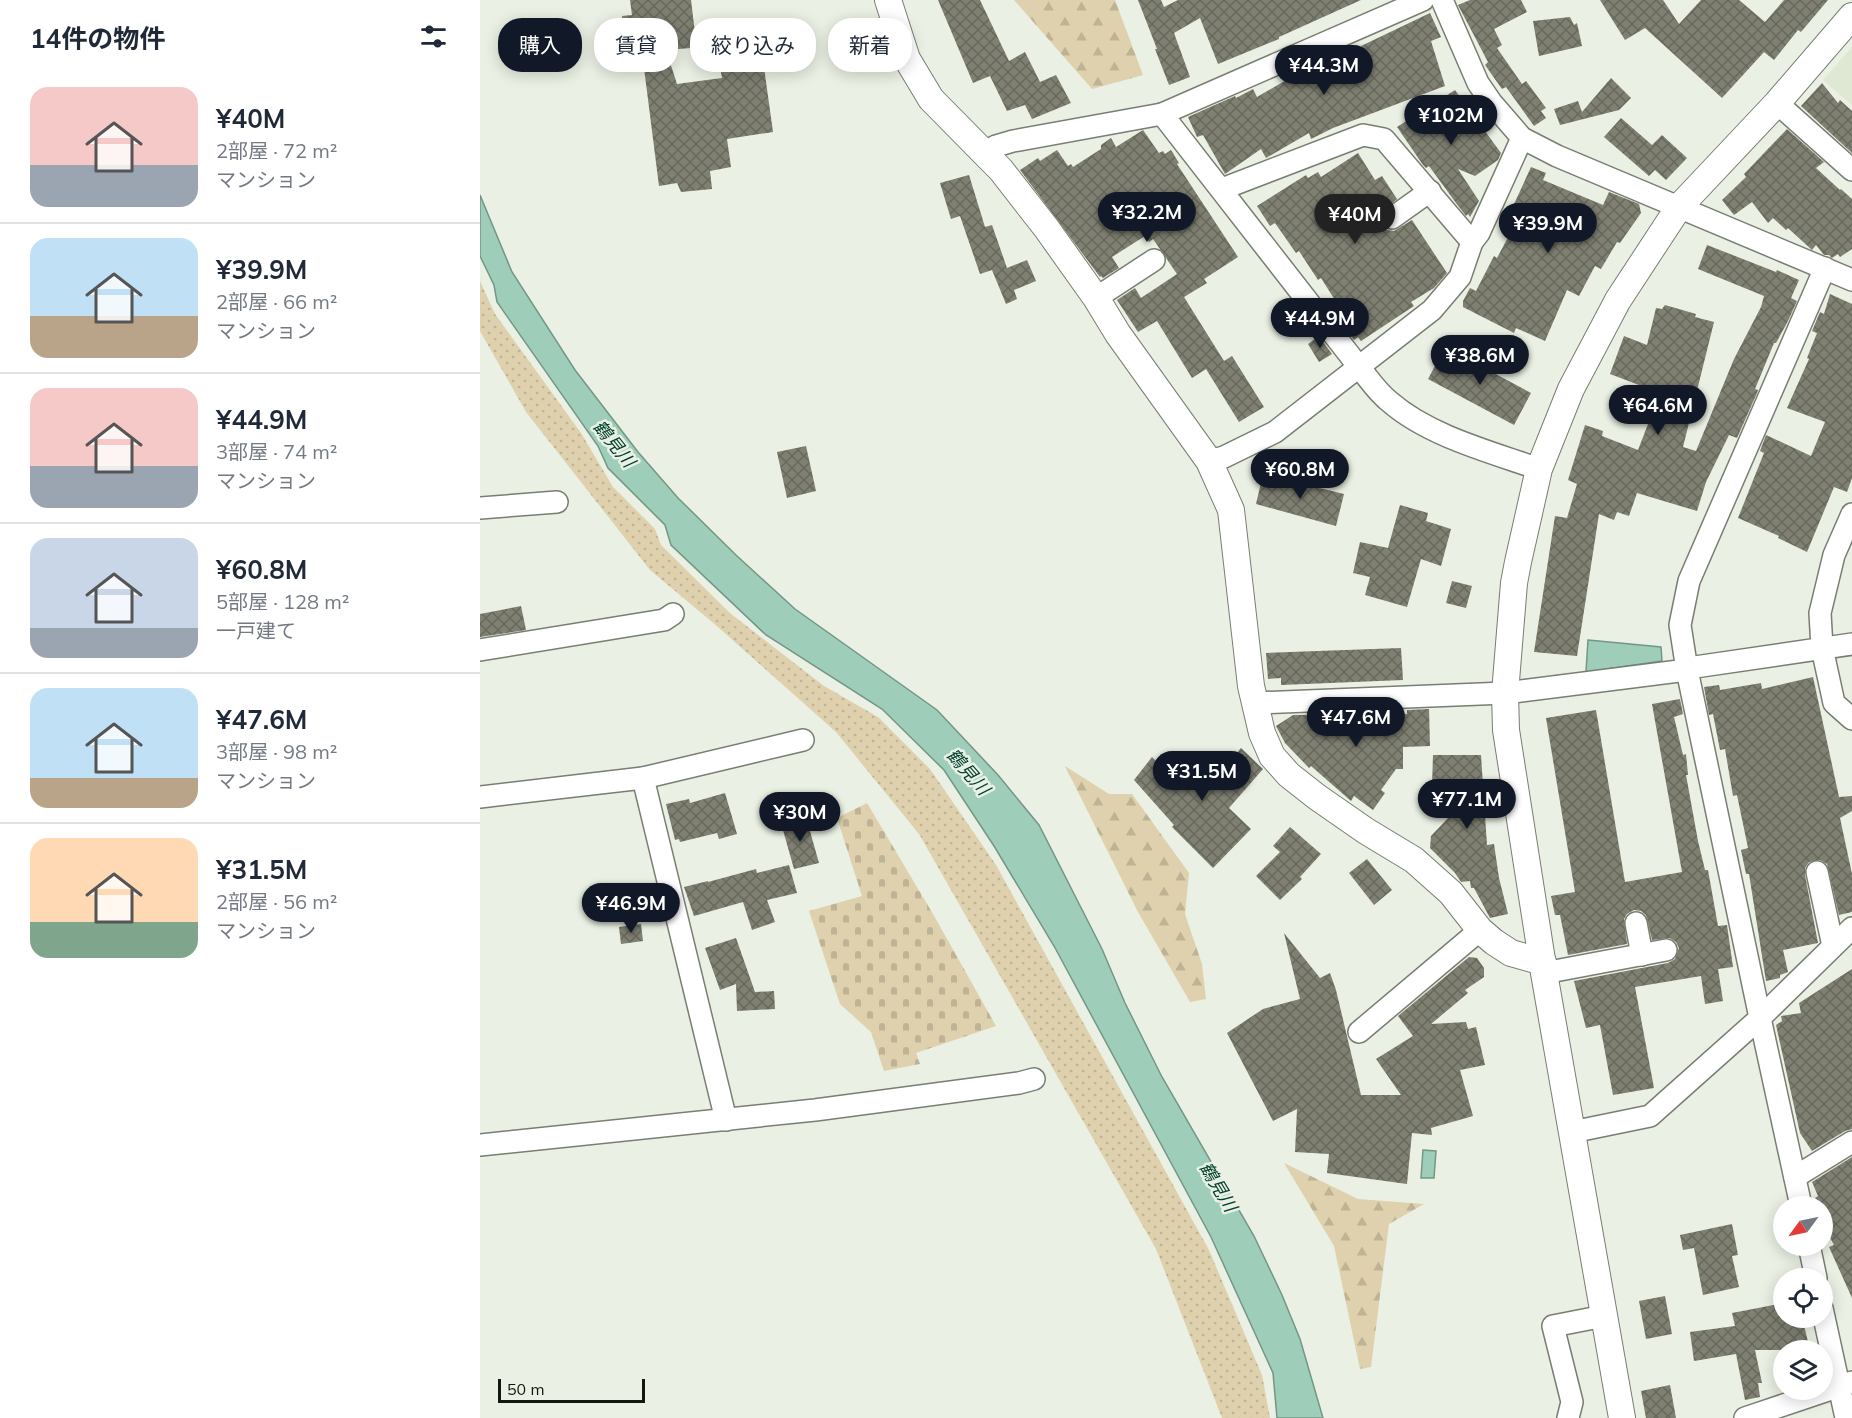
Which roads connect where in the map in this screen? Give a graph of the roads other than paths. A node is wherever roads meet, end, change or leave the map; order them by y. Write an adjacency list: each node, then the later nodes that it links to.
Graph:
1 (888, 0): 8 (street)
2 (1424, 0): 6 (street)
3 (1442, 0): 7 (street)
4 (1852, 16): 5 (street)
5 (1777, 103): 9 (street); 12 (street)
6 (1162, 114): 8 (street); 10 (street)
7 (1522, 138): 12 (street); 14 (street)
8 (985, 152): 18 (street)
9 (1852, 170)
10 (1222, 189): 11 (street); 19 (street)
11 (1430, 191): 13 (street); 14 (street)
12 (1679, 207): 16 (street); 21 (street)
13 (1392, 218)
14 (1473, 242): 19 (street)
15 (1154, 260): 18 (street)
16 (1825, 268): 17 (street); 29 (street)
17 (1852, 280)
18 (1096, 298): 20 (street)
19 (1359, 367): 20 (street); 21 (street)
20 (1209, 461): 31 (street)
21 (1539, 469): 30 (street)
22 (557, 502): 23 (street)
23 (480, 508)
24 (1852, 514): 27 (street)
25 (673, 614): 28 (street)
26 (1852, 644): 27 (street)
27 (1822, 648): 29 (street); 32 (street)
28 (480, 650)
29 (1686, 670): 30 (street); 44 (street)
30 (1505, 693): 31 (street); 43 (street)
31 (1255, 703): 39 (street)
32 (1852, 719)
33 (803, 740): 34 (street)
34 (643, 778): 35 (street); 47 (street)
35 (480, 797)
36 (1817, 872): 40 (street)
37 (1636, 922): 42 (street)
38 (1852, 928): 40 (street)
39 (1480, 930): 43 (street); 45 (street)
40 (1833, 946): 44 (street)
41 (1666, 950): 42 (street)
42 (1642, 955): 43 (street)
43 (1544, 967): 48 (street)
44 (1760, 1018): 48 (street); 51 (street)
45 (1359, 1032)
46 (1034, 1079): 47 (street)
47 (726, 1120): 50 (street)
48 (1572, 1132): 53 (street)
49 (1852, 1142): 51 (street)
50 (480, 1145)
51 (1795, 1177): 52 (street)
52 (1799, 1196)
53 (1604, 1316): 56 (street); 57 (street)
54 (1828, 1328): 55 (street)
55 (1846, 1384): 58 (street); 59 (street)
56 (1568, 1418)
57 (1622, 1418)
58 (1746, 1418)
59 (1846, 1418)

